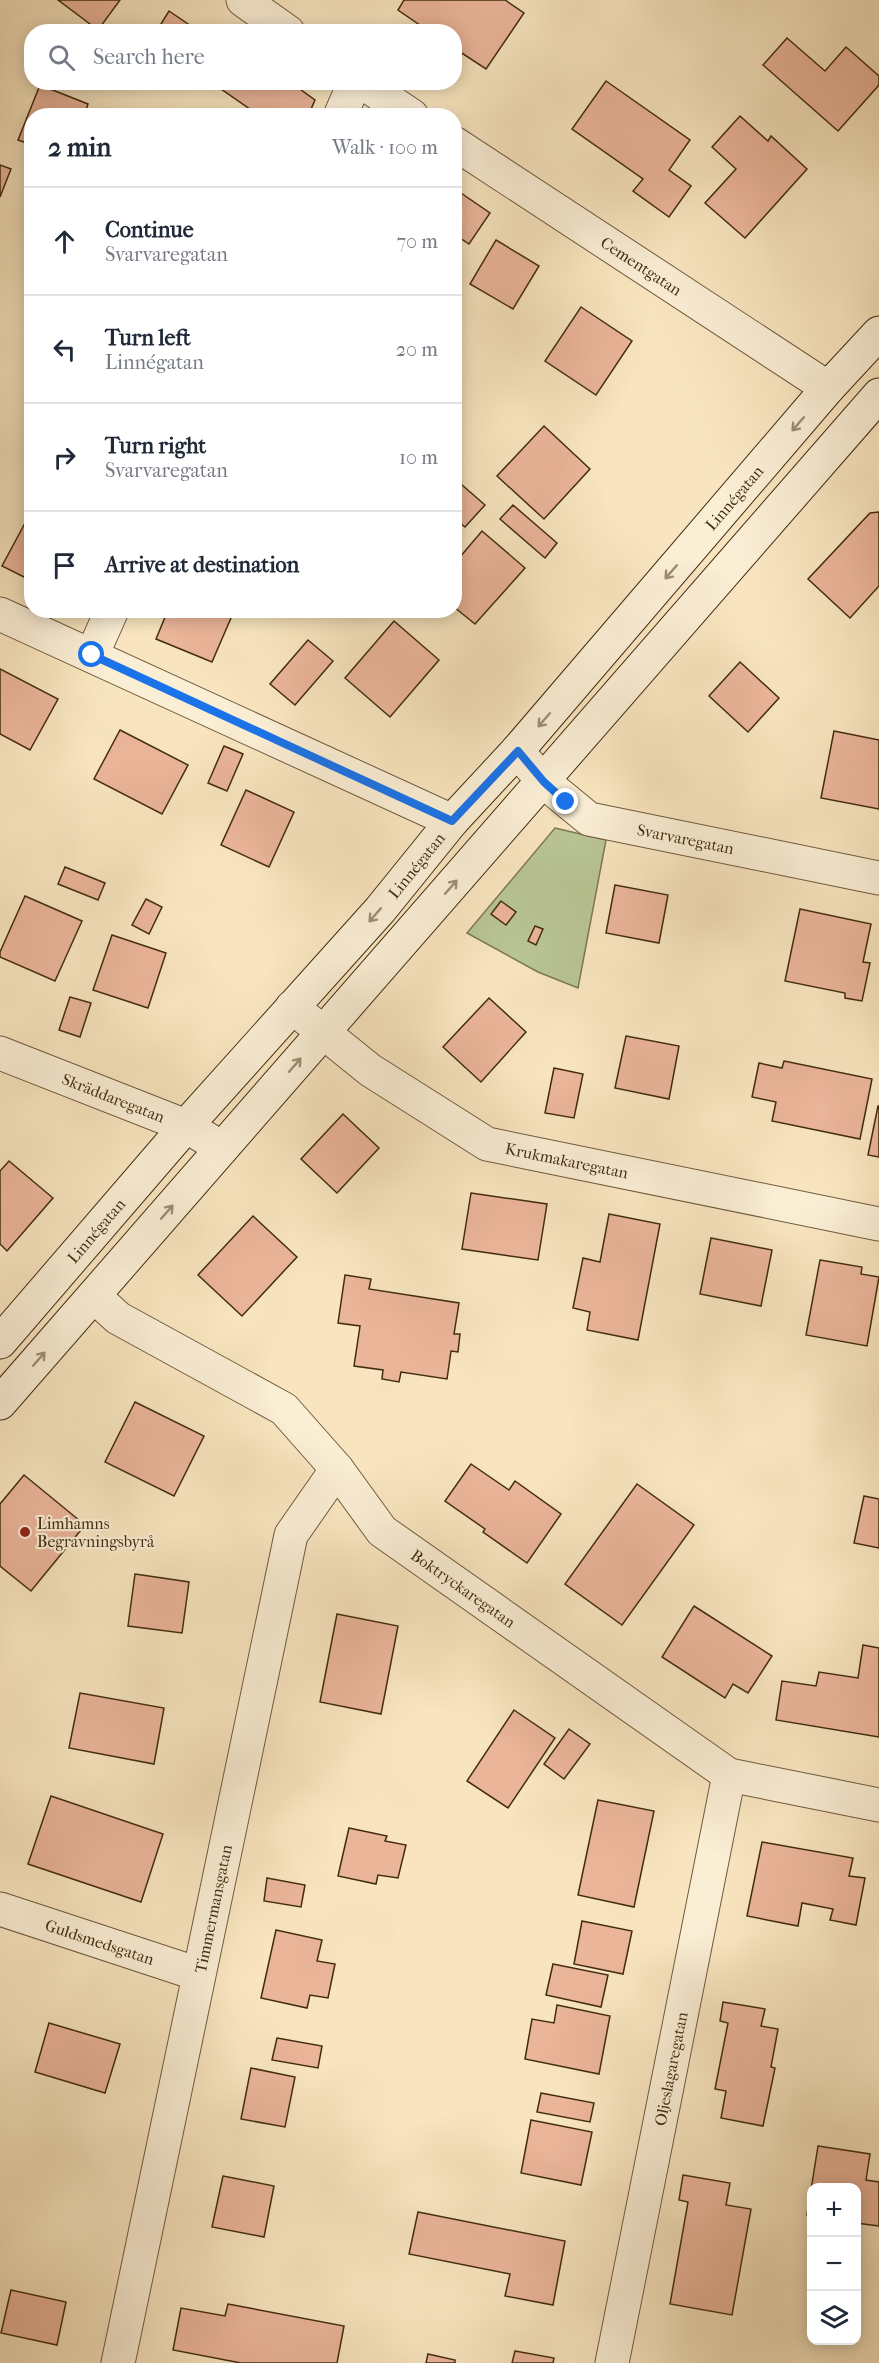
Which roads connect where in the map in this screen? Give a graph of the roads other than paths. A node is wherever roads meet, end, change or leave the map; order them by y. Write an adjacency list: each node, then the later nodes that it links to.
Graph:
1 (243, 0): 2 (street)
2 (277, 24)
3 (351, 90): 5 (street)
4 (374, 90): 6 (street)
5 (344, 108)
6 (400, 108)
7 (462, 148): 9 (street, Cementgatan)
8 (879, 333): 9 (street, Linnégatan)
9 (828, 388): 14 (street, Linnégatan, one-way to 14)
10 (878, 398): 15 (street)
11 (0, 614): 13 (street)
12 (108, 618): 13 (street)
13 (92, 655): 16 (street)
14 (518, 751): 15 (street, Svarvaregatan); 16 (street, Linnégatan)
15 (544, 782): 17 (street, Svarvaregatan); 19 (street, one-way to 15)
16 (452, 821): 18 (street, Linnégatan, one-way to 18)
17 (879, 878)
18 (292, 1007): 19 (street, Krukmakaregatan); 21 (street, Linnégatan)
19 (324, 1032): 22 (street, one-way to 19); 23 (street, Krukmakaregatan)
20 (0, 1053): 21 (street, Skräddaregatan)
21 (186, 1126): 22 (street, Skräddaregatan); 25 (street, Linnégatan)
22 (222, 1148): 24 (street, one-way to 22)
23 (879, 1224)
24 (94, 1296): 26 (street, one-way to 24); 27 (street, Boktryckaregatan)
25 (0, 1342)
26 (0, 1403)
27 (337, 1469): 28 (street, Boktryckaregatan); 31 (street, Timmermansgatan)
28 (729, 1775): 29 (street, Boktryckaregatan); 33 (street, Oljeslagaregatan)
29 (879, 1805)
30 (0, 1910): 31 (street, Guldsmedsgatan)
31 (198, 1974): 32 (street, Timmermansgatan)
32 (118, 2363)
33 (612, 2363)

